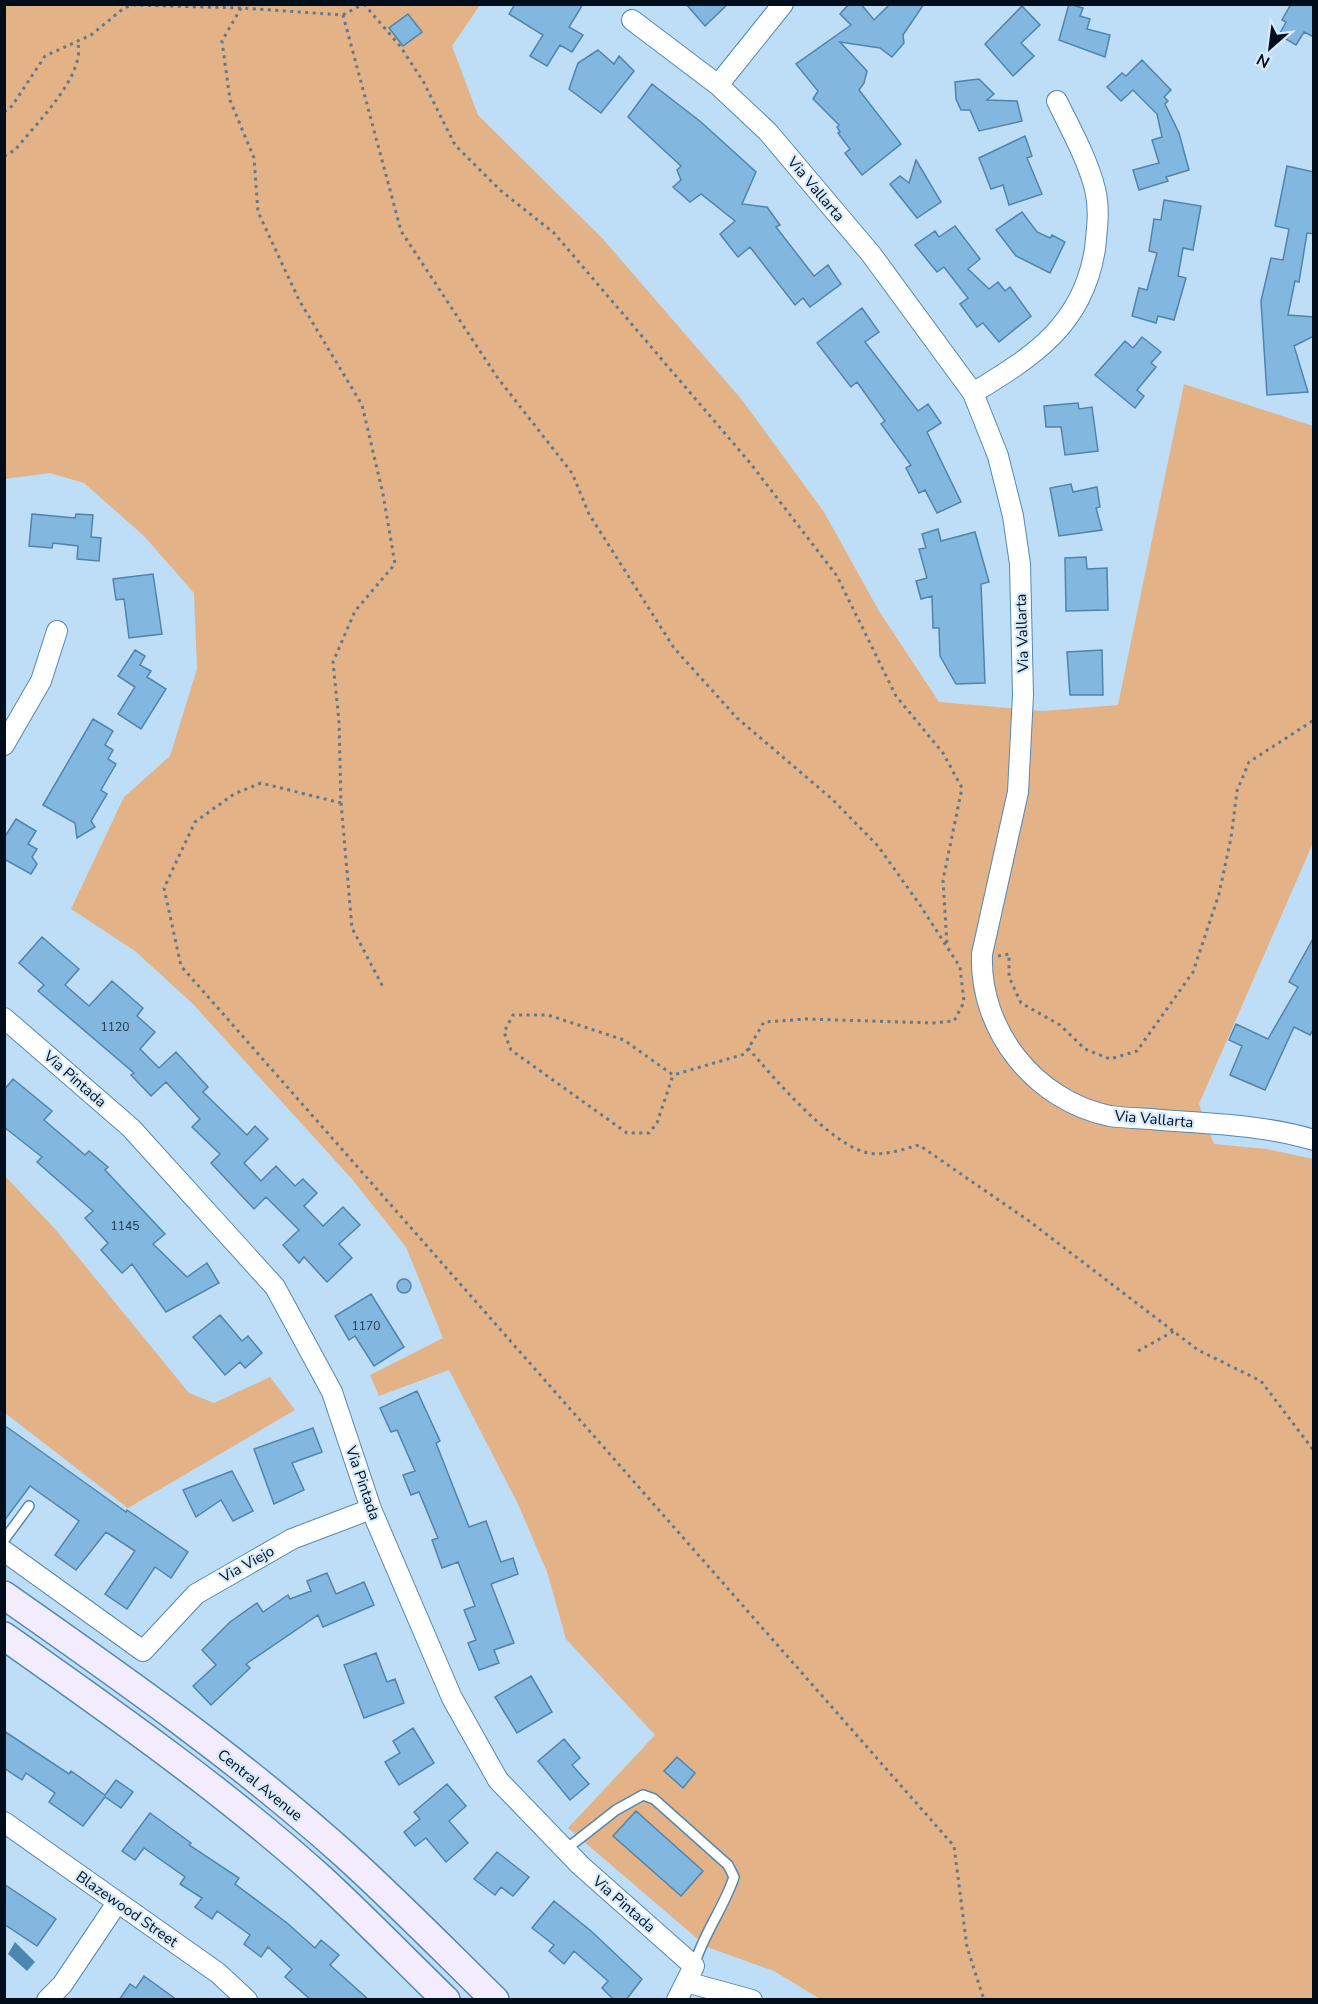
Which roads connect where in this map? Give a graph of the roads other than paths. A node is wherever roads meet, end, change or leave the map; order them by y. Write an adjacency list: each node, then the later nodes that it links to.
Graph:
1 (783, 4): 3 (street)
2 (632, 20): 3 (street, Via Vallarta)
3 (718, 85): 5 (street, Via Vallarta)
4 (1057, 101): 5 (street)
5 (973, 393): 9 (street, Via Vallarta)
6 (57, 631): 7 (street)
7 (5, 742)
8 (4, 1018): 11 (street, Via Pintada)
9 (1313, 1138)
10 (29, 1506): 12 (lane)
11 (371, 1509): 13 (street, Via Viejo); 17 (street, Via Pintada)
12 (4, 1540)
13 (4, 1551)
14 (4, 1595): 23 (main road, Central Avenue)
15 (4, 1636): 22 (main road)
16 (4, 1822): 18 (street, Blazewood Street)
17 (566, 1850): 19 (street, Via Pintada); 19 (lane)
18 (117, 1903): 20 (street); 21 (street, Blazewood Street)
19 (690, 1974): 24 (street); 25 (street)
20 (47, 2000)
21 (246, 2000)
22 (446, 2000)
23 (495, 2000)
24 (676, 2000)
25 (752, 2000)

